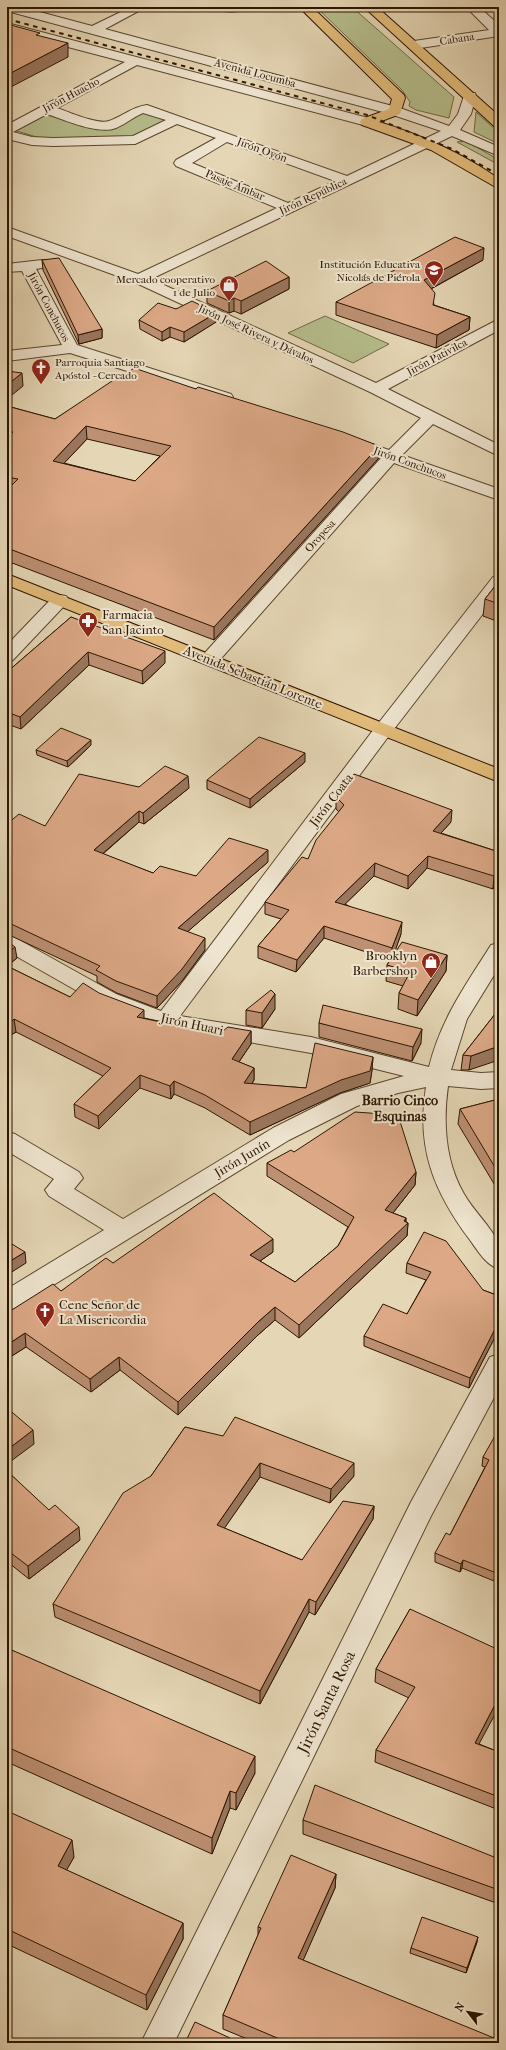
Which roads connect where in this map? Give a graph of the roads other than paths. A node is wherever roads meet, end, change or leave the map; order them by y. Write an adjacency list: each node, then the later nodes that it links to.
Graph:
1 (140, 7): 9 (street)
2 (222, 7): 3 (street)
3 (240, 7)
4 (305, 7): 15 (main road)
5 (370, 7): 11 (main road)
6 (472, 7): 10 (street)
7 (7, 8): 9 (street, Avenida Locumba)
8 (7, 27): 12 (street, Avenida Locumba)
9 (94, 30): 15 (street, Avenida Locumba)
10 (499, 32): 11 (street, Cabana)
11 (414, 45): 13 (main road)
12 (136, 61): 14 (street, Jirón Huacho); 17 (street, Avenida Locumba)
13 (470, 96): 18 (main road); 20 (street)
14 (46, 109): 16 (street, Jirón Oyón); 19 (street, Jirón Huacho)
15 (395, 111): 17 (main road); 20 (street, Avenida Locumba)
16 (178, 119): 21 (street); 22 (street, Jirón Oyón)
17 (367, 122): 23 (main road)
18 (499, 123)
19 (7, 130)
20 (452, 131): 23 (street, Jirón República); 24 (street, Avenida Locumba)
21 (7, 135)
22 (227, 137): 25 (street, Jirón Oyón); 27 (street, Pasaje Ámbar)
23 (427, 142): 25 (street, Jirón República); 26 (main road)
24 (499, 152)
25 (346, 180): 27 (street, Jirón República)
26 (499, 185)
27 (288, 208): 32 (street, Jirón República)
28 (7, 231): 29 (street, Jirón José Rivera y Dávalos)
29 (84, 258): 30 (street, Jirón Conchucos); 32 (street, Jirón José Rivera y Dávalos)
30 (27, 266): 31 (street, Jirón Conchucos); 34 (street, Jirón Conchucos)
31 (7, 268)
32 (139, 279): 36 (street, Jirón José Rivera y Dávalos)
33 (499, 324): 36 (street, Jirón Pativilca)
34 (71, 348): 35 (street, Jirón Conchucos); 37 (street, Jirón Conchucos)
35 (7, 356)
36 (376, 389): 38 (street, Jirón José Rivera y Dávalos)
37 (242, 402)
38 (432, 416): 40 (street, Jirón José Rivera y Dávalos); 41 (street, Oropesa)
39 (339, 437): 41 (street, Jirón Conchucos)
40 (499, 451)
41 (391, 457): 42 (street, Jirón Conchucos); 47 (street, Oropesa)
42 (499, 495)
43 (7, 579): 45 (main road, Avenida Sebastián Lorente)
44 (499, 581): 48 (street, Jirón Coata)
45 (60, 600): 46 (street); 47 (main road, Avenida Sebastián Lorente)
46 (7, 656)
47 (210, 659): 48 (main road, Avenida Sebastián Lorente)
48 (384, 729): 49 (main road, Avenida Sebastián Lorente); 52 (street, Jirón Coata)
49 (499, 776)
50 (7, 942): 52 (street, Jirón Huari)
51 (499, 950): 53 (street)
52 (165, 1021): 53 (street, Jirón Huari)
53 (438, 1077): 54 (street, Jirón Junín); 56 (street, Jirón Junín); 57 (street)
54 (499, 1080)
55 (7, 1140): 56 (street)
56 (123, 1230): 58 (street, Jirón Junín)
57 (499, 1260)
58 (7, 1301)
59 (499, 1364): 60 (street, Jirón Santa Rosa)
60 (157, 2043)

